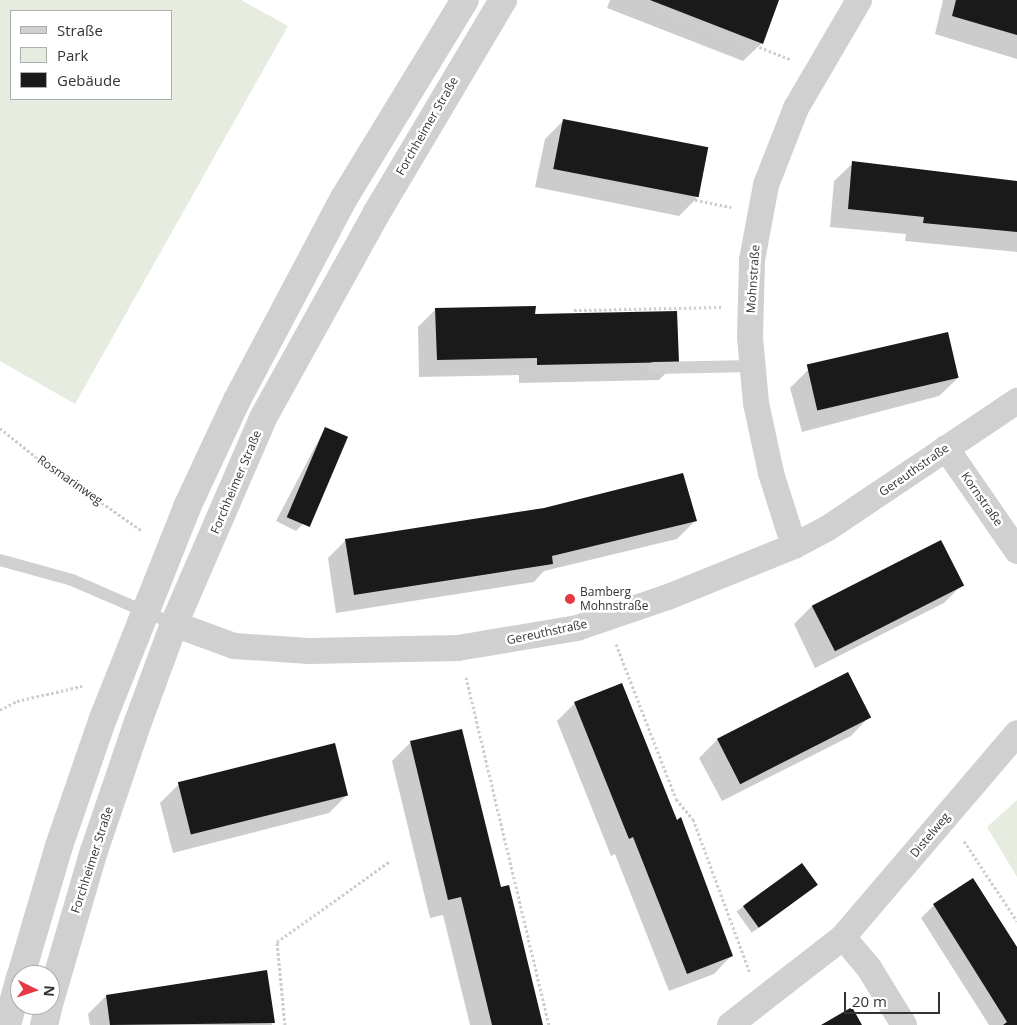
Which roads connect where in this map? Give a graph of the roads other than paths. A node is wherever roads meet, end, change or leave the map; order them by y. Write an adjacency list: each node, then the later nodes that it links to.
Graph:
1 (465, 0): 11 (street)
2 (503, 0): 12 (street, Forchheimer Straße)
3 (860, 0): 4 (street, Mohnstraße)
4 (752, 366): 5 (lane); 9 (street, Mohnstraße)
5 (654, 368)
6 (1017, 401): 7 (street, Gereuthstraße)
7 (946, 448): 8 (street, Kornstraße); 9 (street, Gereuthstraße)
8 (1014, 539)
9 (794, 546): 12 (street, Gereuthstraße)
10 (0, 560): 11 (lane)
11 (145, 610): 12 (lane); 15 (street)
12 (174, 624): 16 (street, Forchheimer Straße)
13 (1017, 733): 14 (street, Distelweg)
14 (843, 937): 17 (street, Distelweg); 18 (street)
15 (23, 965)
16 (60, 967)
17 (730, 1025)
18 (904, 1025)

